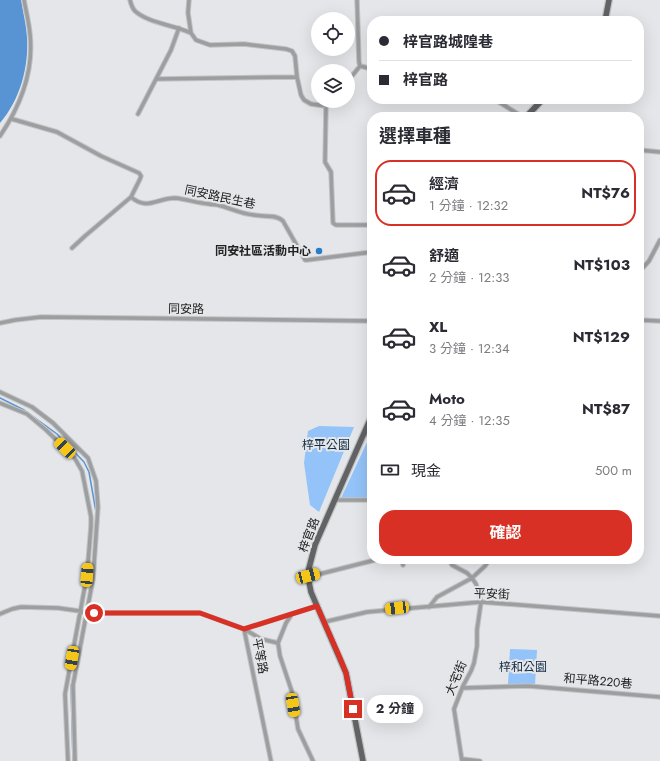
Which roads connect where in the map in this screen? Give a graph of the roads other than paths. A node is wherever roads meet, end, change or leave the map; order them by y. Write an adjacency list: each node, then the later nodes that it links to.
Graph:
1 (24, 0): 21 (street)
2 (130, 0): 7 (street)
3 (189, 0): 8 (street)
4 (357, 0): 9 (street)
5 (609, 0): 6 (main road)
6 (606, 16)
7 (179, 28): 8 (street); 13 (street)
8 (191, 33): 12 (street)
9 (360, 66): 10 (street); 11 (street)
10 (367, 68)
11 (355, 72)
12 (297, 77): 13 (street); 14 (street)
13 (156, 79): 20 (street)
14 (311, 104)
15 (502, 104): 18 (street)
16 (538, 104): 19 (main road)
17 (326, 108): 26 (street)
18 (516, 112)
19 (529, 112)
20 (138, 114)
21 (12, 119): 22 (street); 25 (street)
22 (0, 136)
23 (644, 150): 24 (street)
24 (660, 152)
25 (132, 197): 28 (street); 29 (street, 同安路民生巷)
26 (367, 225)
27 (660, 240): 30 (street)
28 (72, 248)
29 (367, 253)
30 (644, 266)
31 (644, 320): 33 (street)
32 (367, 321): 34 (street, 同安路)
33 (660, 321)
34 (0, 323)
35 (0, 392): 51 (street)
36 (0, 403): 50 (street)
37 (367, 426): 38 (main road, 梓官路)
38 (364, 432): 39 (street); 40 (main road, 梓官路)
39 (367, 435)
40 (334, 500): 41 (street); 45 (main road, 梓官路)
41 (367, 500)
42 (367, 562): 45 (street)
43 (452, 564): 46 (street)
44 (486, 564): 46 (street)
45 (308, 576): 48 (main road, 梓官路)
46 (472, 578): 47 (street); 49 (street)
47 (481, 602): 49 (street, 平安街); 54 (street, 平安街); 58 (street, 大宅街)
48 (317, 606): 53 (street, 平等路); 55 (main road, 梓官路)
49 (429, 607): 55 (street, 平安街)
50 (80, 612): 51 (street); 52 (street); 59 (street)
51 (87, 612): 56 (street); 59 (street)
52 (0, 614)
53 (292, 614): 56 (street, 平等路); 57 (street)
54 (660, 616)
55 (324, 622): 66 (main road, 梓官路)
56 (244, 629): 57 (street); 64 (street, 平等路)
57 (278, 643): 65 (street)
58 (462, 688): 60 (street, 和平路220巷); 61 (street, 大宅街)
59 (69, 694): 62 (street); 63 (street)
60 (660, 697)
61 (462, 760): 67 (street)
62 (68, 761)
63 (75, 761)
64 (271, 761)
65 (313, 761)
66 (364, 761)
67 (480, 761)

